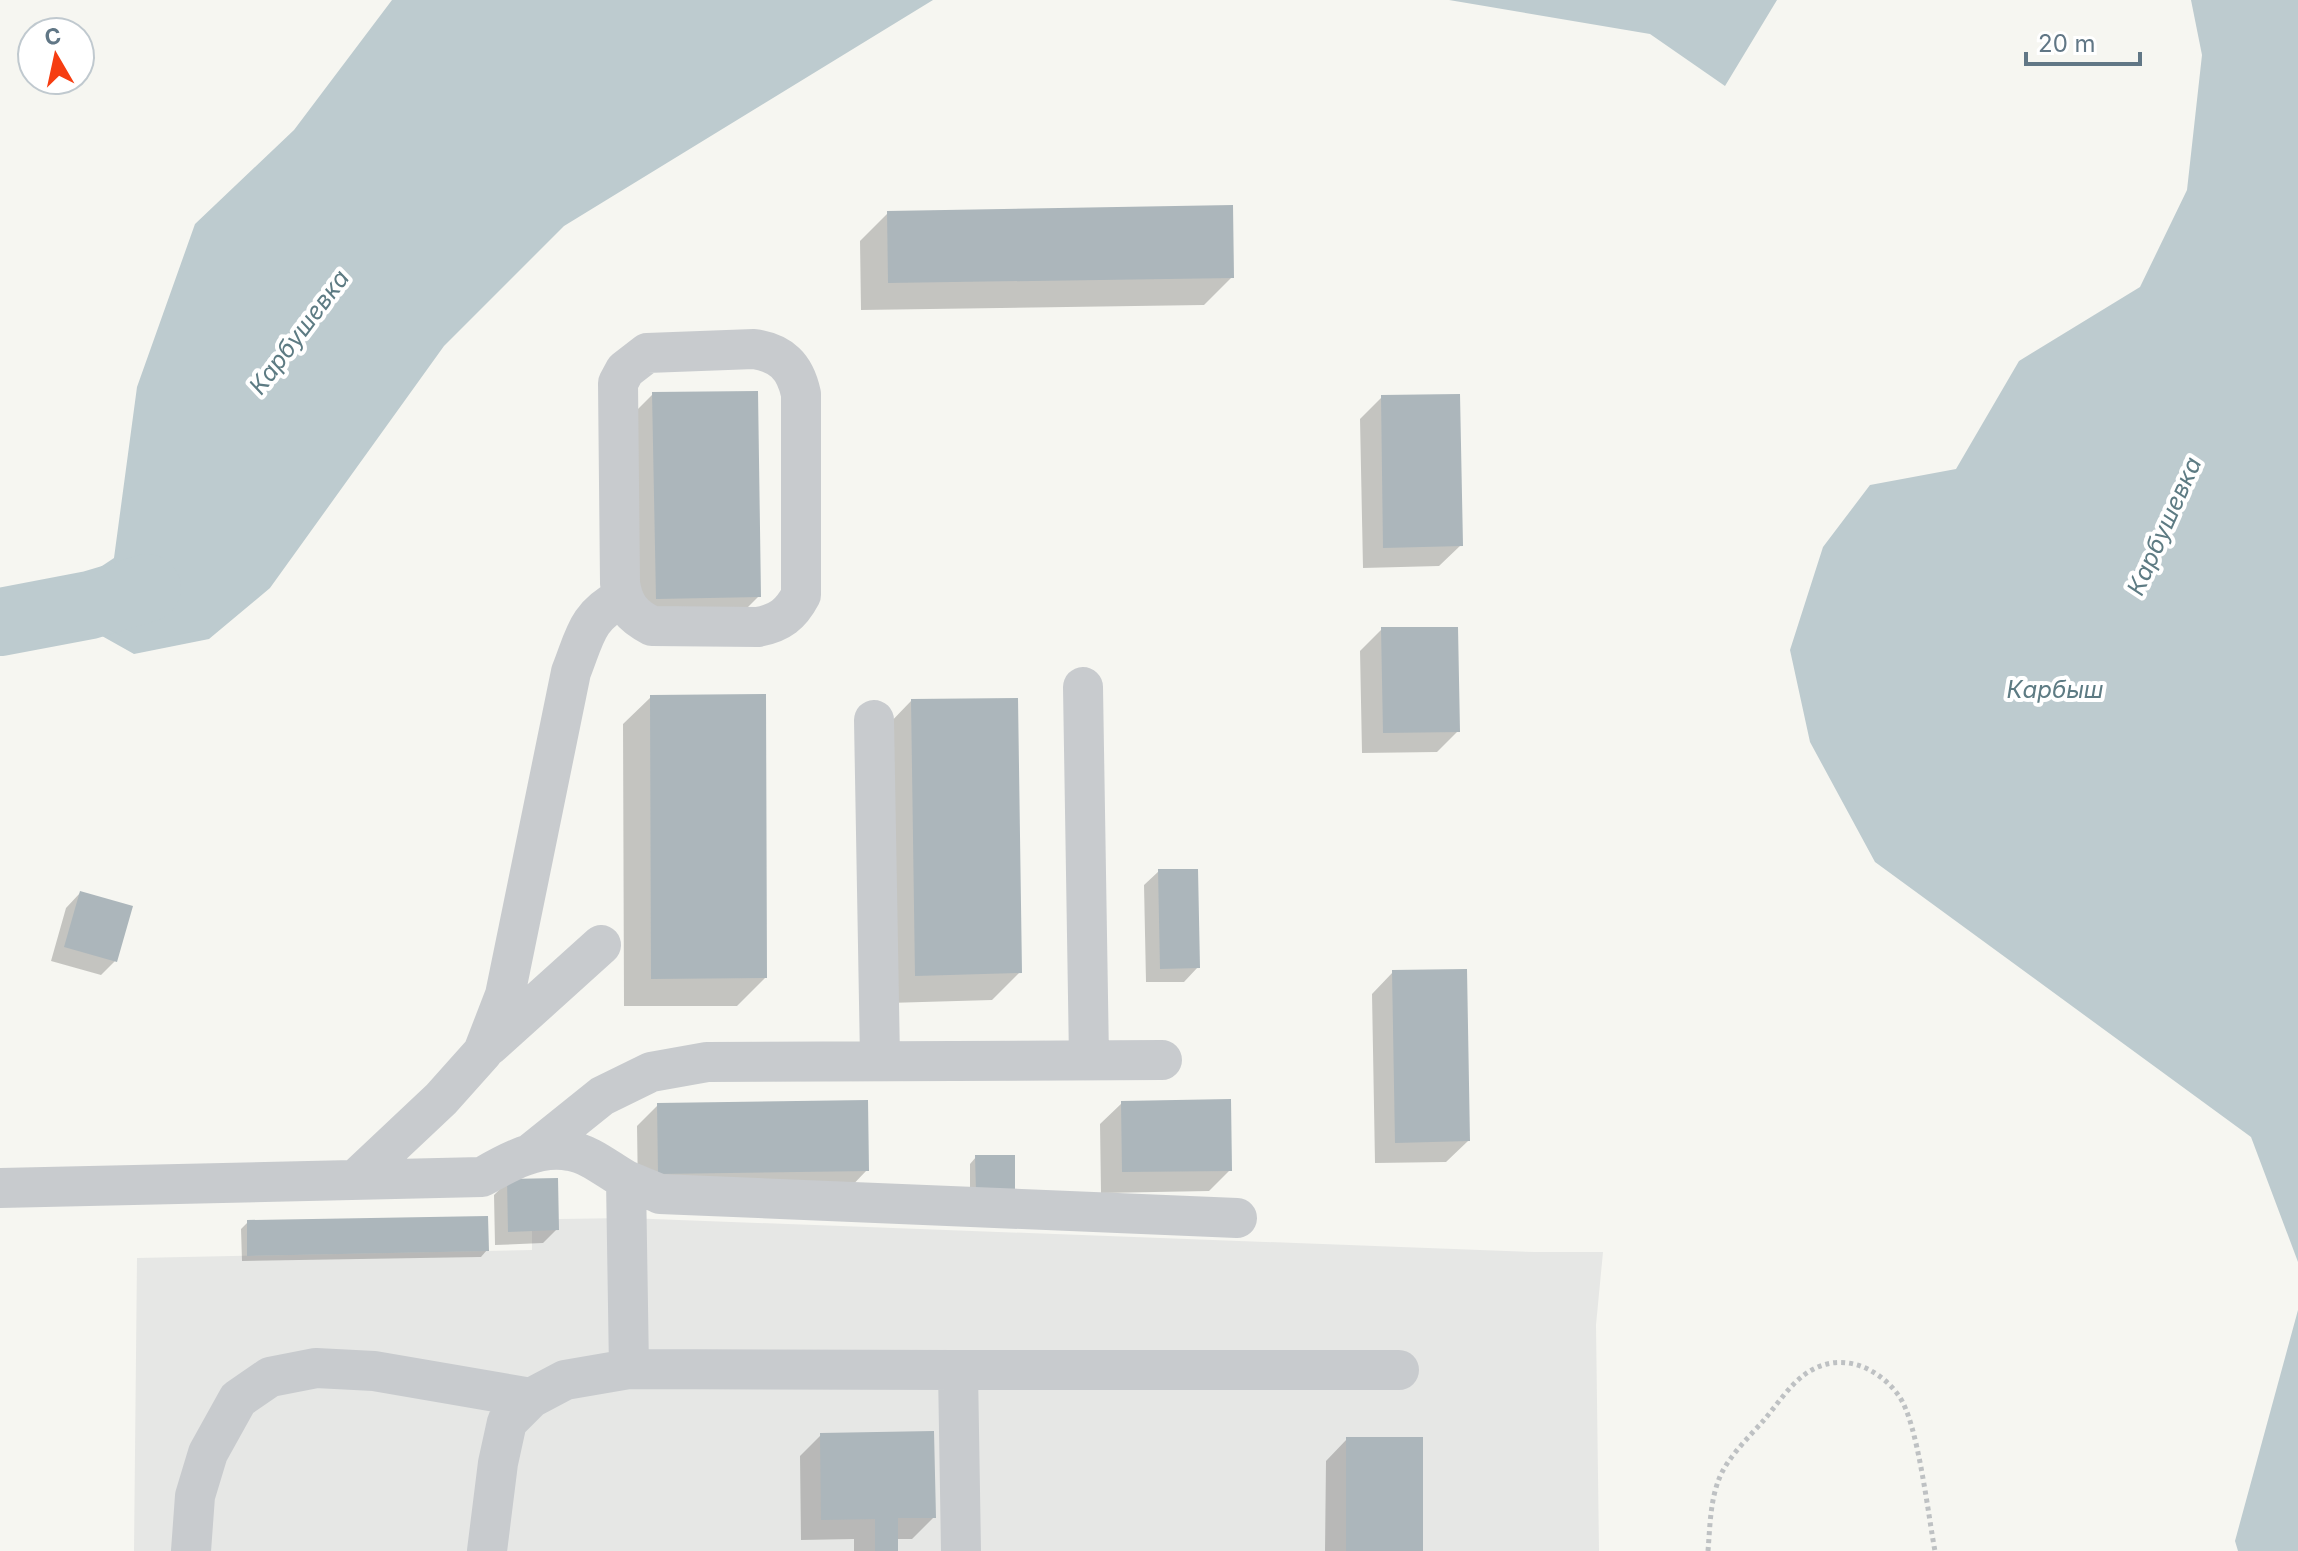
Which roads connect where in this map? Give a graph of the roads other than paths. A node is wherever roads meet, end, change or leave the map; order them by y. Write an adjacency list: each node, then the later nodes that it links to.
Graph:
1 (622, 598): 1 (lane); 5 (lane)
2 (1083, 687): 7 (lane)
3 (874, 720): 6 (lane)
4 (601, 945): 5 (lane)
5 (483, 1052): 10 (lane)
6 (880, 1059): 7 (lane); 9 (lane)
7 (1089, 1059): 8 (lane)
8 (1162, 1060)
9 (531, 1153): 10 (lane); 11 (lane)
10 (355, 1180): 12 (lane)
11 (626, 1180): 13 (lane); 14 (lane)
12 (0, 1188)
13 (1237, 1218)
14 (629, 1369): 15 (lane); 17 (lane)
15 (958, 1370): 16 (lane); 20 (lane)
16 (1399, 1370)
17 (531, 1398): 18 (lane); 19 (lane)
18 (191, 1551)
19 (487, 1551)
20 (961, 1551)

